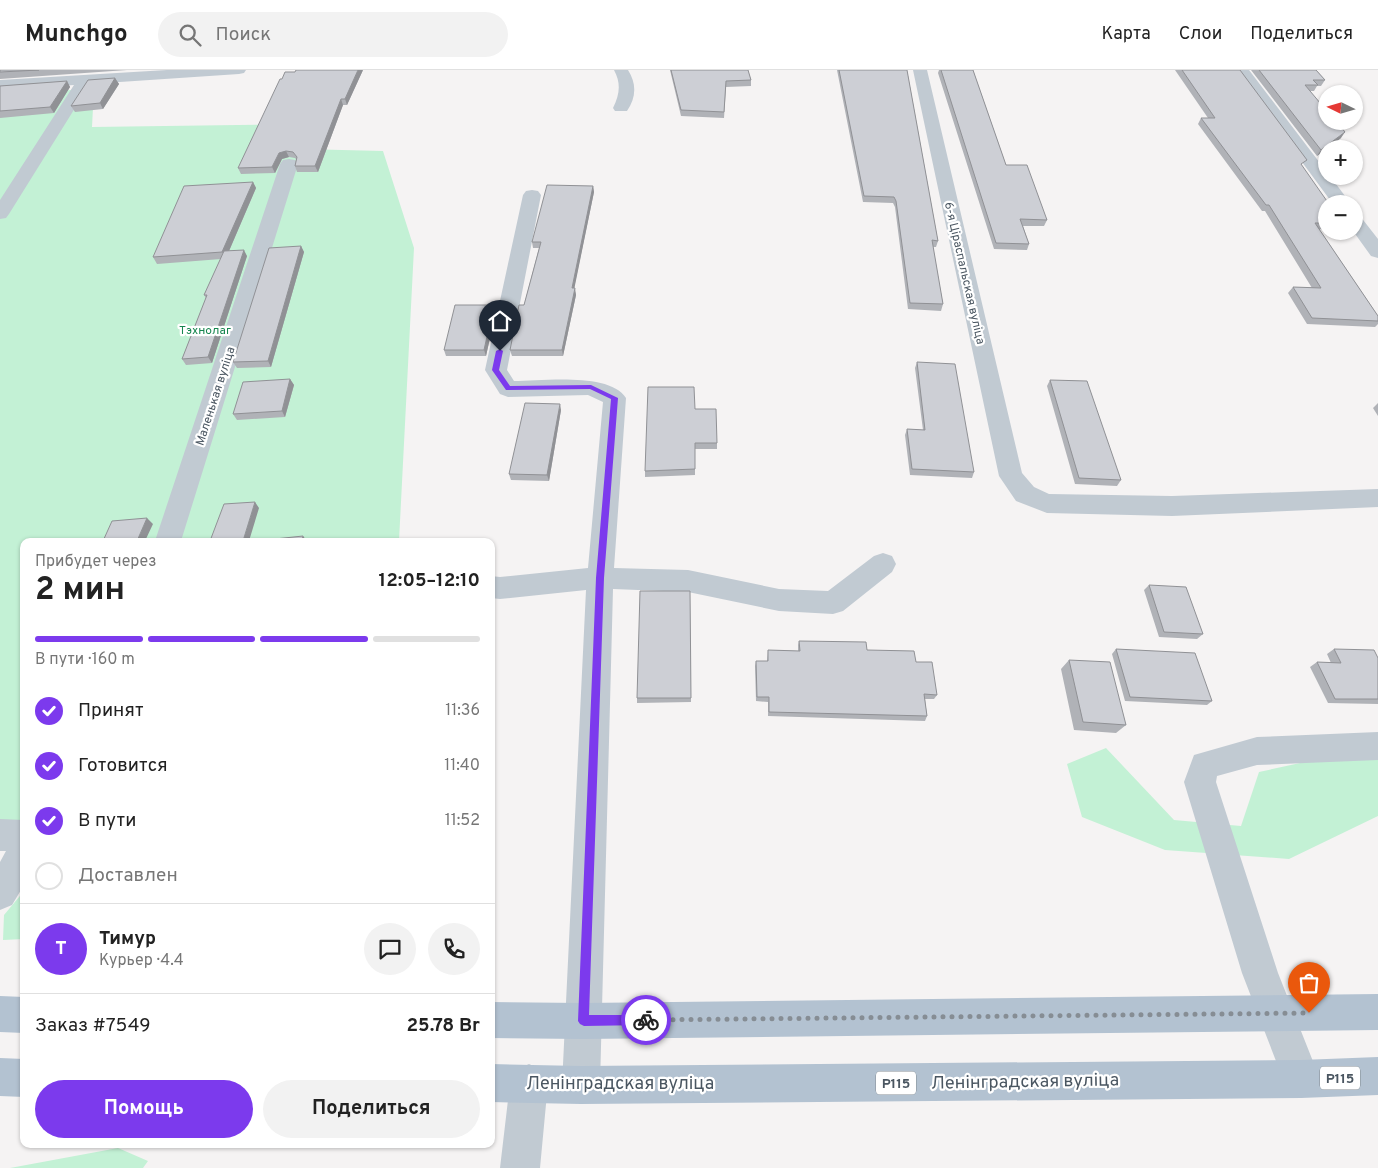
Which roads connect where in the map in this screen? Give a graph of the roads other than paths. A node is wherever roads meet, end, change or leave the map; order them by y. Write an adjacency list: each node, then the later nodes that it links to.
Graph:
1 (238, 70): 5 (street)
2 (621, 70): 7 (street)
3 (920, 70): 14 (street, 6-я Ціраспальская вуліца)
4 (1241, 70): 9 (street)
5 (85, 80): 6 (street); 11 (street)
6 (0, 86)
7 (621, 108)
8 (289, 164): 15 (street, Маленькая вуліца)
9 (1335, 195)
10 (532, 196): 17 (street)
11 (0, 214)
12 (1363, 232): 13 (street)
13 (1378, 252)
14 (1378, 498)
15 (169, 538)
16 (883, 564): 17 (street)
17 (600, 578): 18 (street); 29 (street)
18 (495, 587)
19 (1378, 746): 25 (street)
20 (0, 836): 21 (street)
21 (20, 836)
22 (20, 860): 23 (street)
23 (0, 893)
24 (1378, 1012): 25 (main road)
25 (1275, 1013): 29 (main road); 33 (street)
26 (0, 1014): 27 (main road)
27 (20, 1015)
28 (495, 1020): 29 (main road)
29 (584, 1021): 36 (street)
30 (1378, 1076): 33 (main road, Ленінградская вуліца / Р115)
31 (0, 1077): 32 (main road)
32 (20, 1078)
33 (1301, 1079): 36 (main road, Ленінградская вуліца / Р115)
34 (495, 1082): 35 (main road, Ленінградская вуліца / Р115)
35 (529, 1083): 36 (main road, Ленінградская вуліца / Р115); 37 (street)
36 (581, 1085)
37 (520, 1168)

